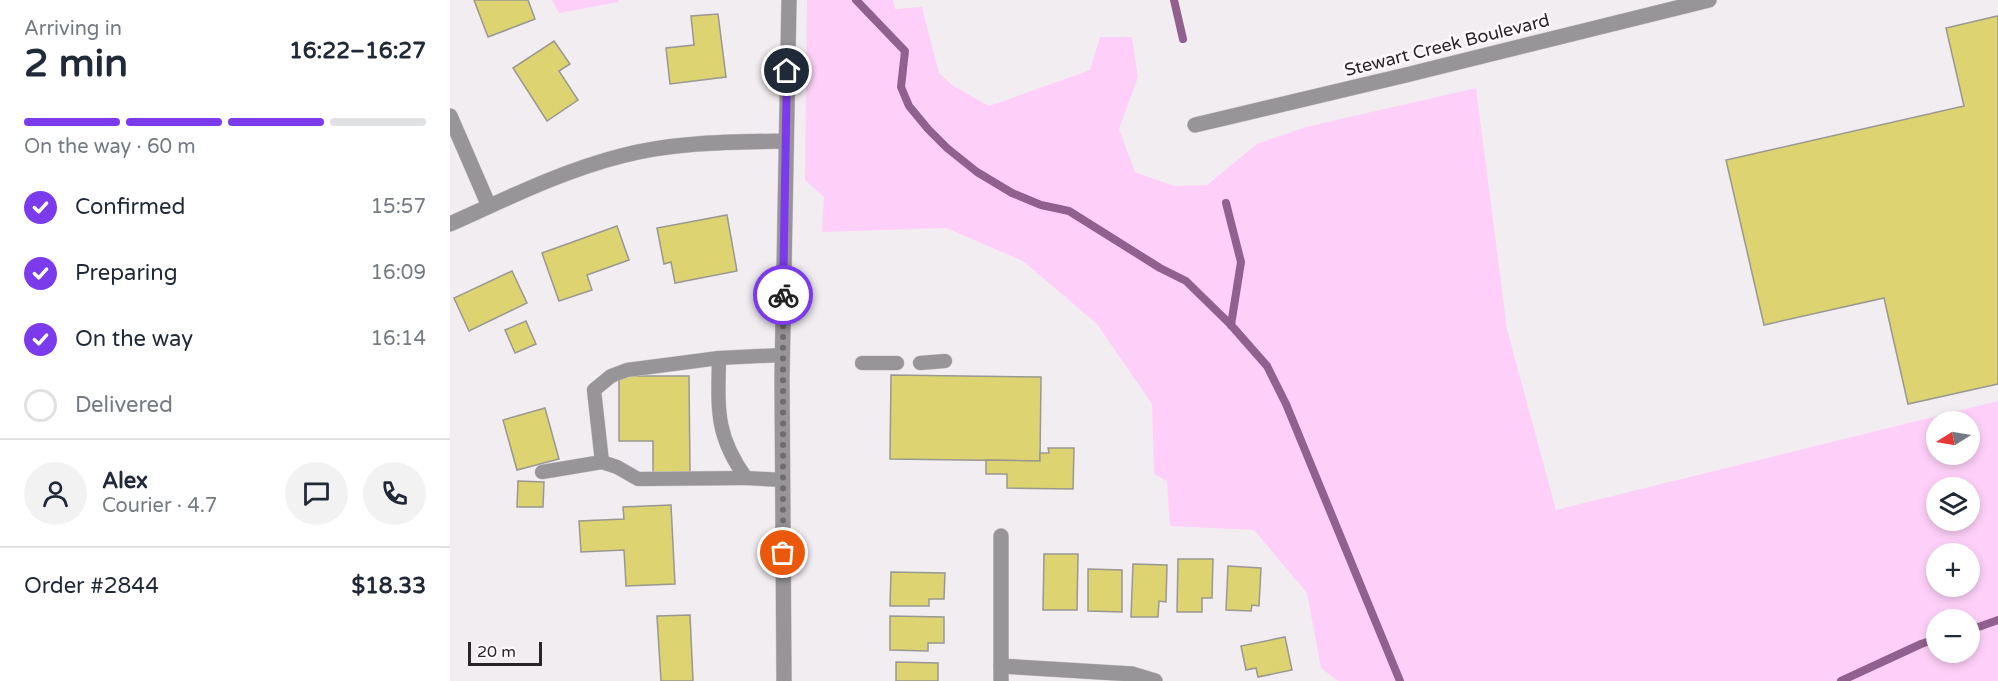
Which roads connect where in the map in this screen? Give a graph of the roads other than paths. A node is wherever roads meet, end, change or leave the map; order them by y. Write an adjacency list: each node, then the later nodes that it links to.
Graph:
1 (789, 0): 5 (street)
2 (1708, 0): 4 (street, Stewart Creek Boulevard)
3 (450, 116): 6 (street)
4 (1194, 126)
5 (785, 141): 6 (street); 8 (street)
6 (489, 206): 7 (street)
7 (450, 224)
8 (782, 355): 9 (lane); 17 (street)
9 (719, 358): 14 (lane); 16 (lane)
10 (945, 361): 13 (lane)
11 (862, 363): 12 (lane)
12 (897, 363)
13 (920, 363)
14 (602, 462): 15 (lane); 16 (lane)
15 (542, 472)
16 (746, 478): 17 (lane)
17 (783, 480): 20 (street)
18 (1000, 536): 19 (street)
19 (1001, 674): 21 (street)
20 (784, 681)
21 (1155, 681)

